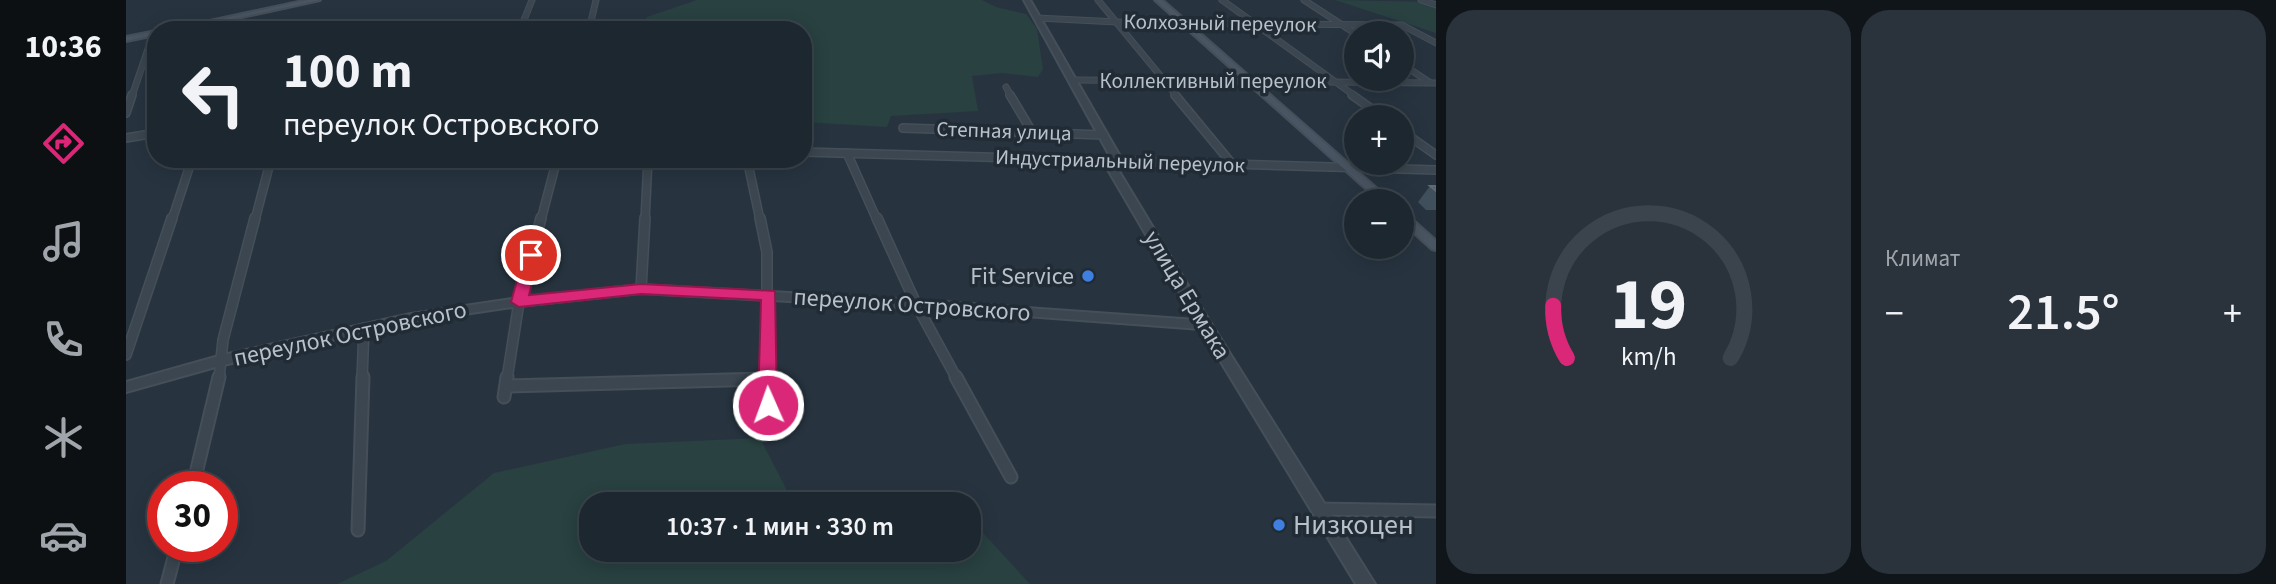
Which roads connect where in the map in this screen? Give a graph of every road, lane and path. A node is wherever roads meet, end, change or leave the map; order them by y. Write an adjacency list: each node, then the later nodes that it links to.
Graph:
1 (317, 0): 12 (main road)
2 (532, 0): 13 (street)
3 (596, 0): 14 (street)
4 (1027, 0): 11 (street, улица Ермака)
5 (1098, 0): 15 (street)
6 (1158, 0): 16 (main road)
7 (1222, 0): 17 (street)
8 (1304, 0): 18 (street)
9 (1421, 0): 10 (street)
10 (1436, 5)
11 (1037, 18): 15 (street, Колхозный переулок); 25 (street, улица Ермака)
12 (216, 21)
13 (524, 21)
14 (591, 21)
15 (1116, 22): 16 (street, Колхозный переулок); 26 (street)
16 (1185, 23): 17 (street, Колхозный переулок); 28 (main road)
17 (1252, 24): 18 (street, Колхозный переулок); 27 (street)
18 (1341, 25): 19 (street); 22 (street, Колхозный переулок)
19 (1344, 27)
20 (147, 35): 21 (main road)
21 (126, 39)
22 (1436, 43)
23 (147, 52): 32 (street)
24 (1414, 72): 29 (street)
25 (1074, 80): 26 (street, Коллективный переулок); 36 (street, улица Ермака)
26 (1166, 81): 28 (street, Коллективный переулок); 44 (street)
27 (1333, 81): 28 (street, Коллективный переулок); 29 (street, Коллективный переулок); 31 (street)
28 (1253, 83): 43 (main road)
29 (1434, 84)
30 (1006, 87): 34 (street)
31 (1366, 105)
32 (126, 113)
33 (903, 128): 34 (street, Степная улица)
34 (1031, 130): 36 (street, Степная улица)
35 (147, 134): 37 (street)
36 (1104, 135): 42 (street, улица Ермака)
37 (126, 138)
38 (1414, 139): 41 (street)
39 (812, 152): 40 (street, Индустриальный переулок)
40 (847, 153): 42 (street, Индустриальный переулок); 60 (street)
41 (1436, 155)
42 (1113, 162): 44 (street, Индустриальный переулок); 61 (street, улица Ермака)
43 (1344, 163)
44 (1232, 164): 50 (street, Индустриальный переулок)
45 (189, 168): 63 (street)
46 (269, 168): 64 (street)
47 (555, 168): 59 (street)
48 (648, 168): 57 (street)
49 (749, 168): 58 (street)
50 (1344, 168)
51 (1414, 169): 52 (street, Индустриальный переулок)
52 (1436, 170)
53 (1358, 175): 54 (main road)
54 (1373, 189)
55 (1414, 227): 56 (main road)
56 (1436, 247)
57 (641, 289): 58 (street, переулок Островского); 59 (street, переулок Островского)
58 (769, 295): 60 (street, переулок Островского); 65 (street)
59 (519, 302): 62 (street, переулок Островского); 65 (street)
60 (916, 304): 61 (street, переулок Островского); 69 (street)
61 (1205, 325): 70 (street, улица Ермака)
62 (364, 328): 64 (street, переулок Островского); 72 (street)
63 (126, 355)
64 (219, 361): 66 (street, переулок Островского); 68 (street)
65 (766, 379): 67 (street)
66 (126, 387)
67 (768, 405)
68 (197, 471)
69 (1011, 477)
70 (1318, 509): 71 (street); 75 (street, улица Ермака)
71 (1436, 511)
72 (358, 530)
73 (173, 562): 74 (street)
74 (167, 584)
75 (1366, 584)

